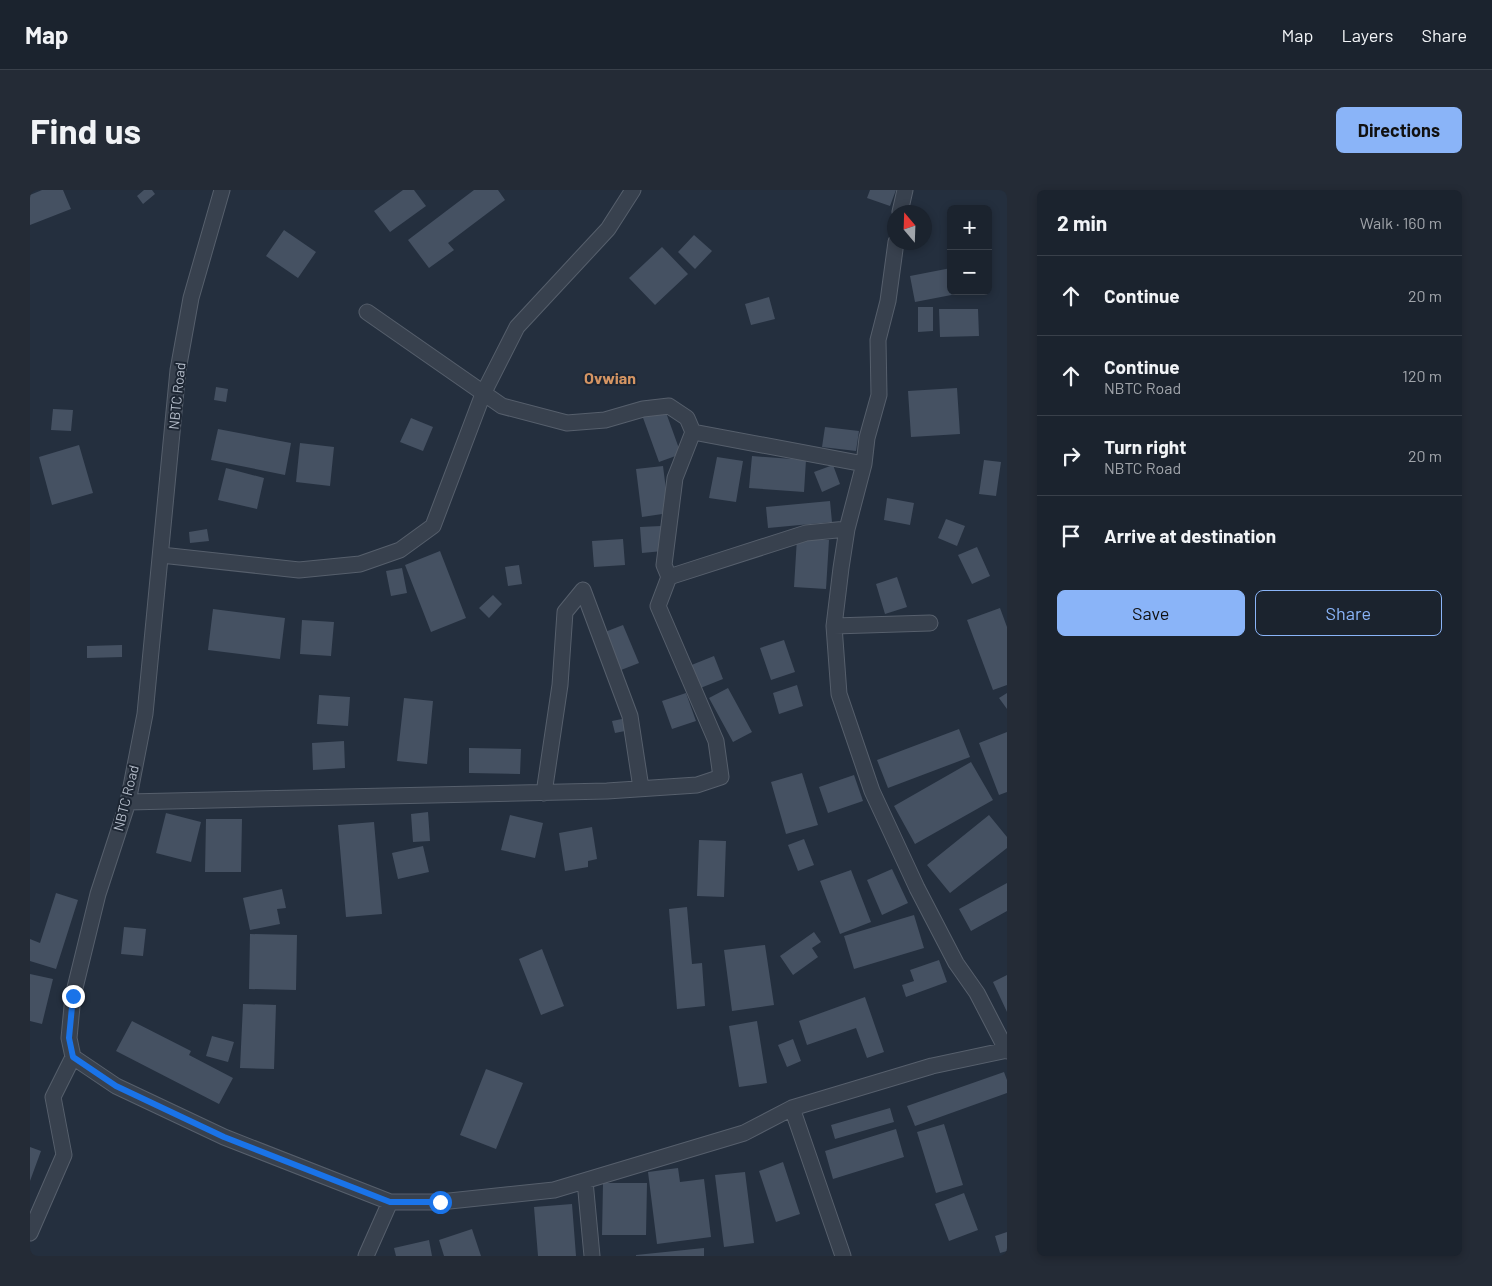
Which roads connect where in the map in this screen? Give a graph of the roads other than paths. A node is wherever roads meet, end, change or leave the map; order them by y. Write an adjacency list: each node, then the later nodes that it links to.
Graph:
1 (222, 190): 11 (street, NBTC Road)
2 (633, 190): 7 (street)
3 (905, 190): 4 (street)
4 (902, 205)
5 (895, 250): 9 (street)
6 (367, 312): 7 (street)
7 (483, 394): 8 (street); 11 (street)
8 (693, 432): 9 (street); 12 (street)
9 (864, 464): 10 (street)
10 (847, 529): 12 (street); 14 (street)
11 (161, 555): 17 (street, NBTC Road)
12 (669, 577): 15 (street)
13 (930, 623): 14 (street)
14 (834, 626): 18 (street)
15 (641, 788): 16 (street); 16 (street)
16 (544, 794): 17 (street)
17 (128, 802): 19 (street, NBTC Road)
18 (1007, 1050): 20 (street)
19 (73, 1057): 22 (street); 23 (street)
20 (792, 1108): 21 (street); 26 (street)
21 (585, 1181): 22 (street); 25 (street)
22 (390, 1202): 24 (street)
23 (30, 1233)
24 (366, 1256)
25 (592, 1256)
26 (843, 1256)

